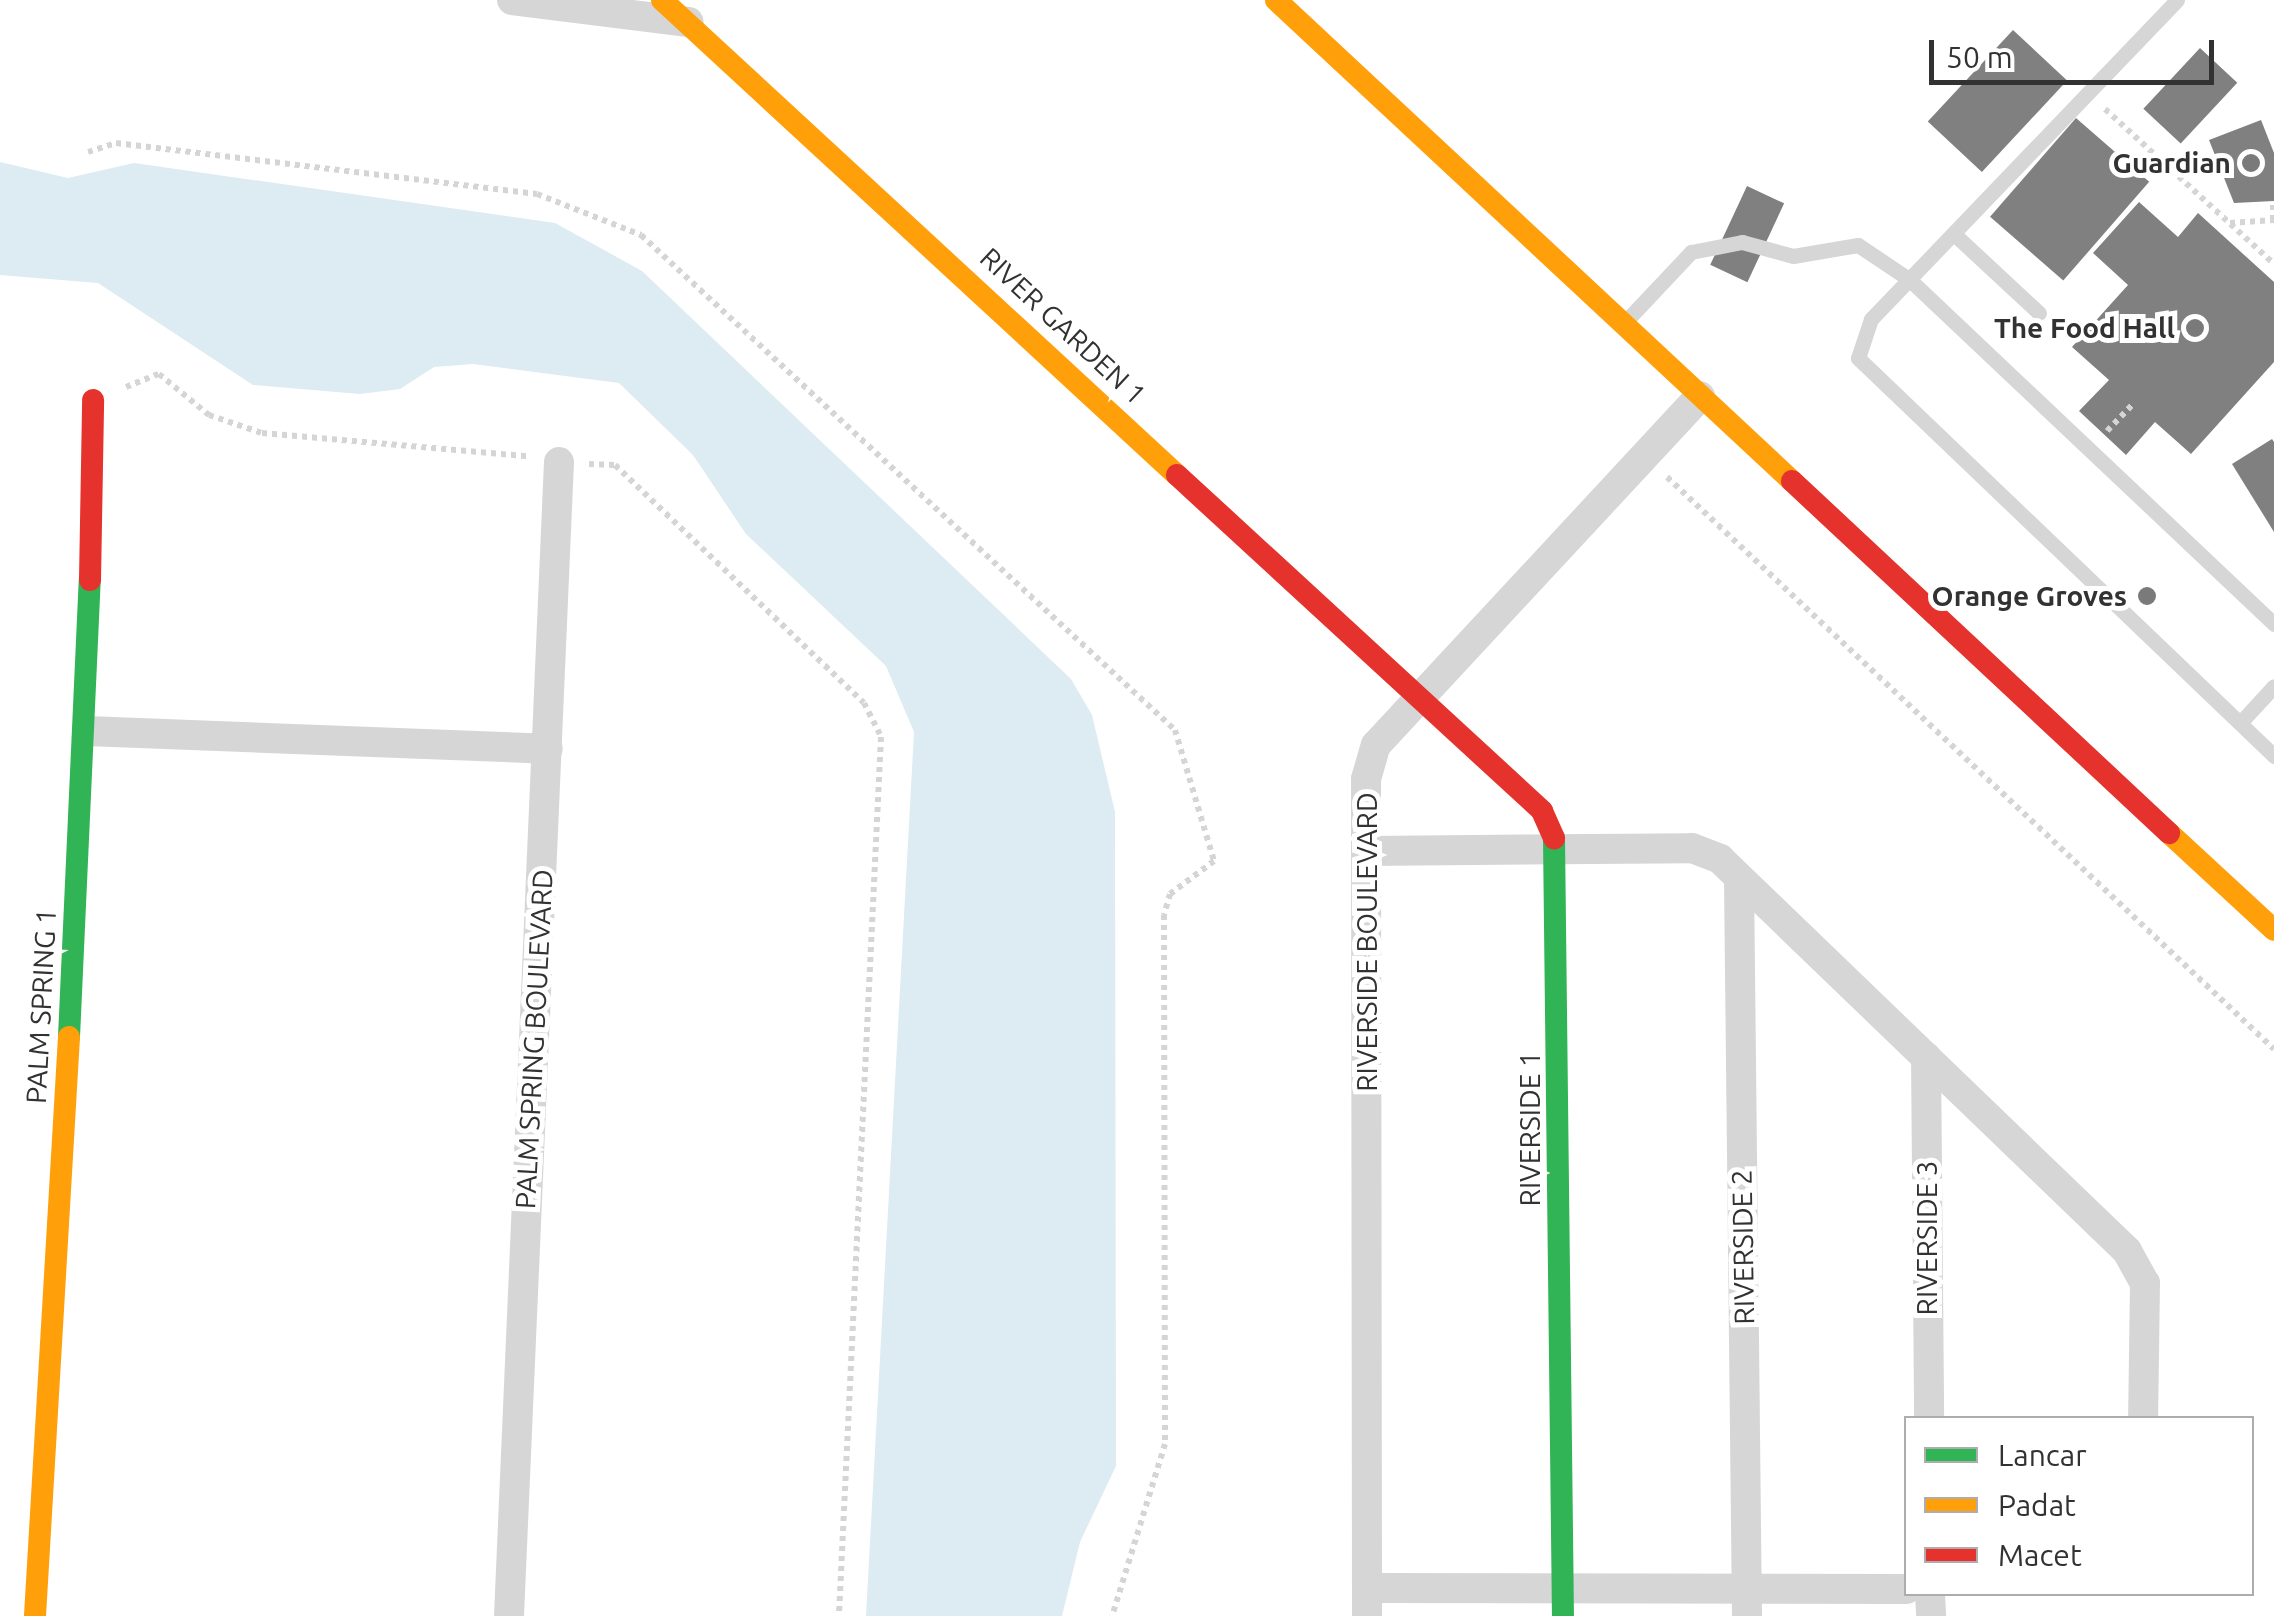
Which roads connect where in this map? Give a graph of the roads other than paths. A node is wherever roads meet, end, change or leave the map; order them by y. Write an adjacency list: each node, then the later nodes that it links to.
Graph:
1 (512, 0): 5 (street)
2 (662, 0): 5 (street, RIVER GARDEN 1)
3 (1276, 0): 9 (street)
4 (2177, 0): 6 (lane)
5 (692, 23): 15 (street, RIVER GARDEN 1)
6 (1954, 234): 7 (lane); 8 (lane)
7 (1910, 280): 9 (lane); 13 (lane); 16 (lane)
8 (2039, 314)
9 (1623, 324): 10 (street)
10 (1700, 396): 15 (street, RIVERSIDE BOULEVARD); 23 (street)
11 (93, 400): 17 (street, PALM SPRING 1)
12 (559, 462): 18 (street, PALM SPRING BOULEVARD)
13 (2274, 624)
14 (2274, 686): 16 (lane)
15 (1420, 698): 20 (street, RIVERSIDE 1); 21 (street, RIVERSIDE BOULEVARD)
16 (2240, 724): 19 (lane)
17 (87, 730): 18 (street); 31 (street, PALM SPRING 1)
18 (548, 749): 32 (street, PALM SPRING BOULEVARD)
19 (2274, 756)
20 (1559, 850): 21 (street); 22 (street); 29 (street, RIVERSIDE 1)
21 (1366, 851): 28 (street, RIVERSIDE BOULEVARD)
22 (1739, 878): 24 (street); 30 (street, RIVERSIDE 2)
23 (2274, 930)
24 (1926, 1057): 25 (street, RIVERSIDE 3); 26 (street)
25 (1929, 1416)
26 (2143, 1416)
27 (1904, 1589): 30 (street)
28 (1368, 1602): 29 (street)
29 (1563, 1602): 30 (street)
30 (1747, 1602)
31 (35, 1616)
32 (509, 1616)

